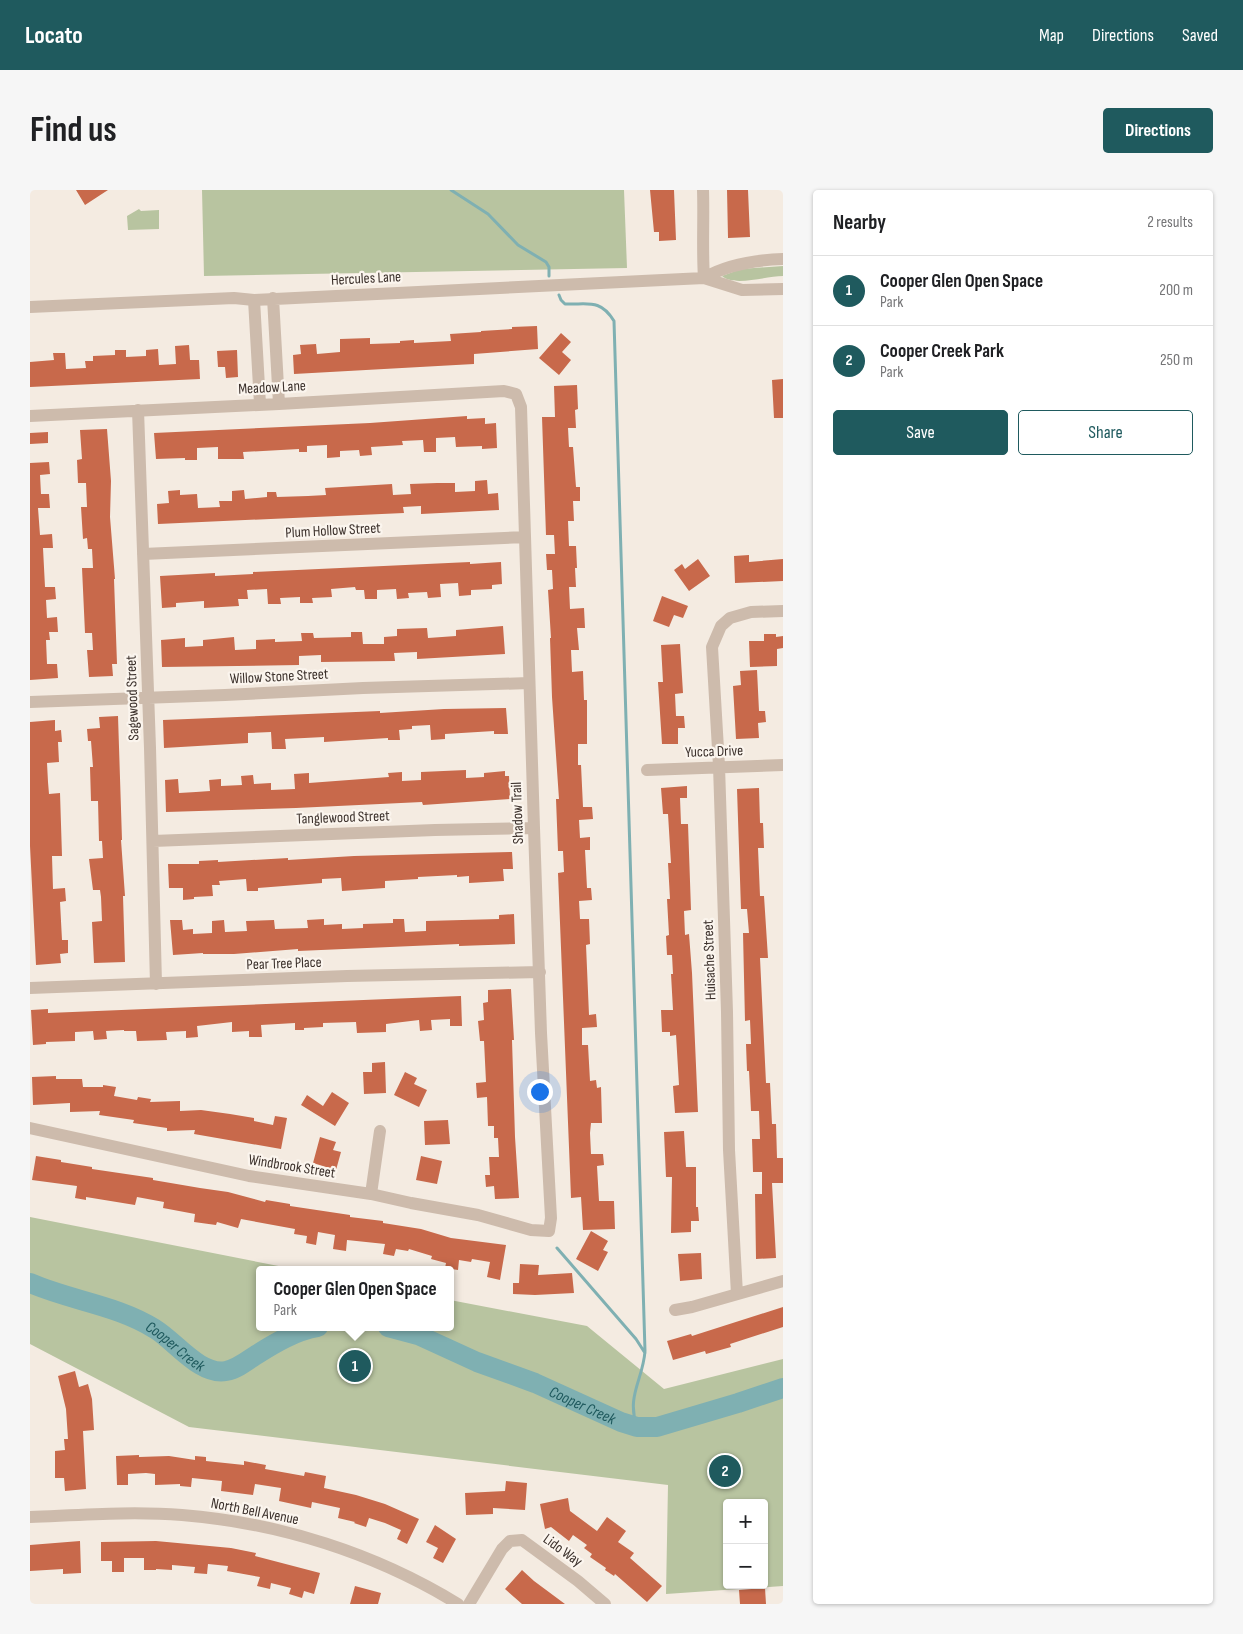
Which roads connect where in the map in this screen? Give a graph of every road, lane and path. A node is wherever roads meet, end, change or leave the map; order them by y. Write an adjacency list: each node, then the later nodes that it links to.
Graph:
1 (703, 190): 3 (street)
2 (783, 259): 3 (street, Hercules Lane)
3 (704, 278): 4 (street, Hercules Lane); 5 (street, Hercules Lane)
4 (783, 289)
5 (273, 298): 6 (street, Hercules Lane); 10 (street)
6 (254, 300): 7 (street, Hercules Lane); 9 (street)
7 (30, 307)
8 (516, 394): 10 (street, Meadow Lane); 13 (street, Shadow Trail)
9 (260, 404): 10 (street, Meadow Lane); 11 (street, Meadow Lane)
10 (279, 404)
11 (138, 410): 12 (street, Meadow Lane); 14 (street, Sagewood Street)
12 (30, 416)
13 (525, 537): 14 (street, Plum Hollow Street); 16 (street, Shadow Trail)
14 (143, 554): 17 (street, Sagewood Street)
15 (783, 611): 20 (street, Huisache Street)
16 (529, 683): 17 (street, Willow Stone Street); 22 (street, Shadow Trail)
17 (149, 697): 18 (street, Willow Stone Street); 23 (street, Sagewood Street)
18 (30, 702)
19 (783, 765): 20 (street, Yucca Drive)
20 (719, 766): 21 (street, Yucca Drive); 32 (street, Huisache Street)
21 (647, 770)
22 (534, 828): 23 (street, Tanglewood Street); 24 (street, Shadow Trail)
23 (153, 841): 25 (street, Sagewood Street)
24 (540, 972): 25 (street, Pear Tree Place); 30 (street, Shadow Trail)
25 (156, 984): 26 (street, Pear Tree Place)
26 (30, 988)
27 (30, 1128): 29 (street, Windbrook Street)
28 (380, 1131): 29 (street)
29 (371, 1194): 30 (street, Windbrook Street)
30 (549, 1231)
31 (783, 1281): 32 (street)
32 (737, 1294): 33 (street)
33 (675, 1310)
34 (30, 1517): 35 (street, North Bell Avenue)
35 (458, 1604)
36 (469, 1604): 37 (street, Lido Way)
37 (605, 1604)

